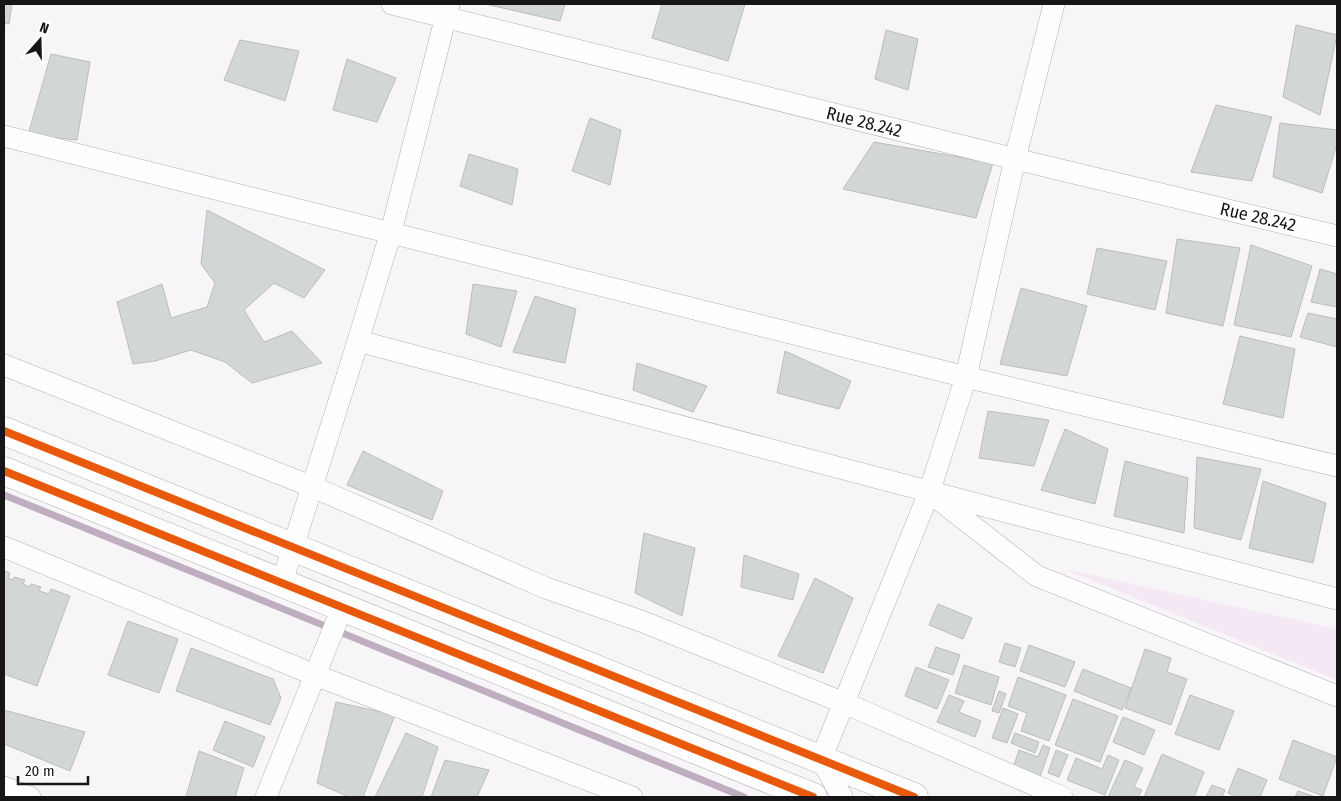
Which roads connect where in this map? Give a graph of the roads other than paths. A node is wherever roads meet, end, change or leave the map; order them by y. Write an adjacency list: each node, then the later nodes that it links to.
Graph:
1 (392, 4): 3 (street, Rue 28.242)
2 (1054, 4): 5 (street)
3 (448, 11): 5 (street, Rue 28.242); 6 (street)
4 (4, 136): 6 (street)
5 (1014, 159): 7 (street, Rue 28.242); 10 (street)
6 (391, 232): 8 (street); 10 (street)
7 (1337, 236)
8 (358, 341): 14 (street); 15 (street)
9 (4, 365): 14 (street)
10 (966, 377): 12 (street); 15 (street)
11 (4, 431): 16 (main road)
12 (1337, 466)
13 (4, 471): 18 (main road)
14 (313, 487): 16 (street); 23 (street)
15 (929, 492): 19 (street); 22 (street); 23 (street)
16 (294, 547): 18 (street); 24 (main road)
17 (4, 548): 21 (street)
18 (282, 582): 20 (main road)
19 (1337, 597)
20 (342, 608): 21 (street); 29 (main road)
21 (315, 675): 27 (street); 28 (street)
22 (1337, 696)
23 (844, 703): 24 (street); 32 (street)
24 (821, 759): 30 (street); 31 (main road)
25 (4, 787): 26 (street)
26 (30, 797)
27 (266, 797)
28 (632, 797)
29 (813, 797)
30 (842, 797)
31 (914, 797)
32 (1062, 797)

